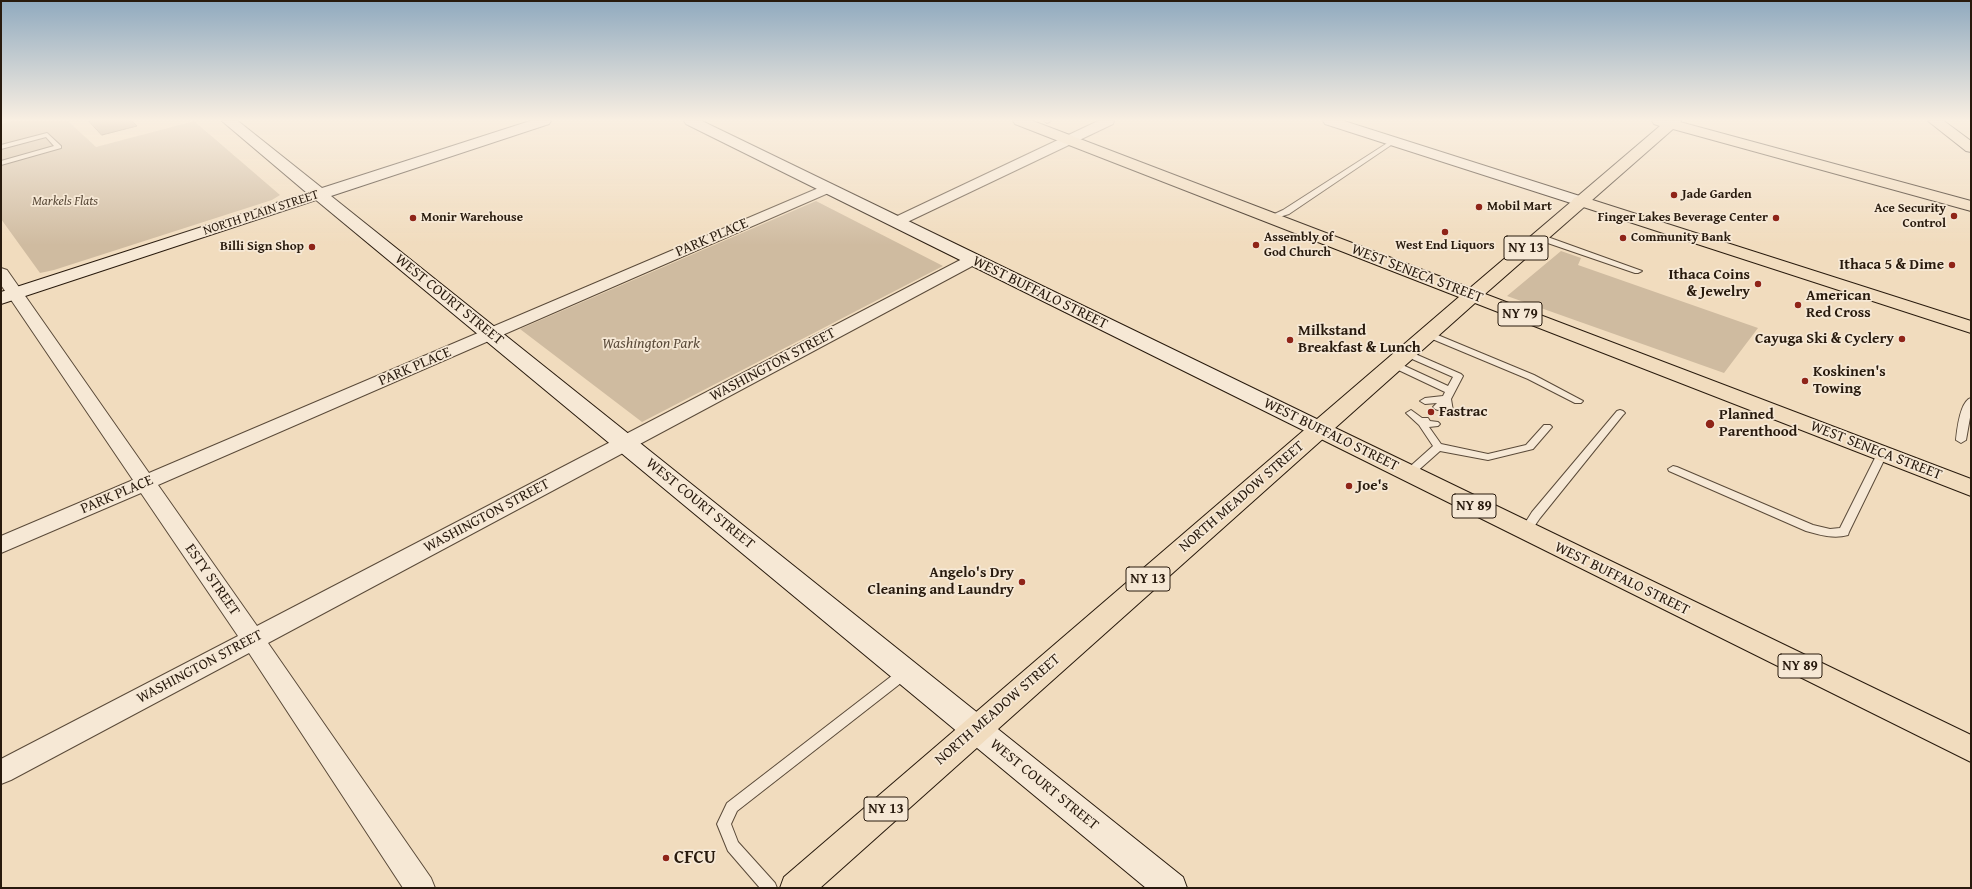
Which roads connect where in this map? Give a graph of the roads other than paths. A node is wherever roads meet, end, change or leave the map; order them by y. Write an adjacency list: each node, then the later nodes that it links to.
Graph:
1 (280, 162): 11 (street, WEST COURT STREET)
2 (416, 162): 11 (street, NORTH PLAIN STREET)
3 (776, 162): 10 (street, WEST BUFFALO STREET)
4 (1022, 162): 15 (street)
5 (1127, 162): 14 (main road, WEST SENECA STREET / NY 79)
6 (1361, 162): 14 (lane)
7 (1461, 162): 12 (street)
8 (1622, 162): 12 (main road, NY 13)
9 (1814, 162): 13 (main road)
10 (828, 188): 15 (street, WEST BUFFALO STREET); 23 (street, PARK PLACE)
11 (319, 194): 21 (street, NORTH PLAIN STREET); 23 (street, WEST COURT STREET)
12 (1580, 201): 16 (main road, NORTH MEADOW STREET / NY 13); 22 (main road)
13 (1971, 206)
14 (1270, 218): 20 (main road, WEST SENECA STREET / NY 79)
15 (896, 222): 17 (street, WEST BUFFALO STREET)
16 (1539, 237): 18 (lane); 20 (main road, NORTH MEADOW STREET / NY 13)
17 (972, 260): 37 (street, WEST BUFFALO STREET); 39 (street, WASHINGTON STREET)
18 (1638, 271)
19 (1, 273): 21 (street, ESTY STREET)
20 (1472, 295): 24 (main road, NORTH MEADOW STREET / NY 13); 41 (main road, WEST SENECA STREET / NY 79)
21 (9, 296): 44 (street, ESTY STREET)
22 (1971, 327)
23 (490, 334): 39 (street, WEST COURT STREET); 44 (street, PARK PLACE)
24 (1428, 334): 25 (main road, NORTH MEADOW STREET / NY 13); 28 (lane)
25 (1400, 359): 26 (lane); 26 (lane); 37 (main road, NORTH MEADOW STREET / NY 13)
26 (1448, 395): 27 (lane); 30 (lane); 31 (lane)
27 (1425, 401)
28 (1578, 401)
29 (1971, 401): 38 (lane)
30 (1438, 407)
31 (1448, 411)
32 (1412, 413): 34 (lane)
33 (1620, 413): 46 (lane)
34 (1423, 421): 35 (lane); 40 (lane)
35 (1435, 424)
36 (1547, 427): 40 (lane)
37 (1319, 429): 43 (main road, WEST BUFFALO STREET / NY 89); 50 (main road, NORTH MEADOW STREET / NY 13)
38 (1961, 440)
39 (624, 443): 48 (street, WASHINGTON STREET); 49 (street, WEST COURT STREET)
40 (1438, 447): 43 (lane)
41 (1882, 454): 42 (lane); 45 (main road, WEST SENECA STREET / NY 79)
42 (1673, 469)
43 (1408, 473): 46 (main road, WEST BUFFALO STREET / NY 89)
44 (145, 483): 47 (street, PARK PLACE); 48 (street, ESTY STREET)
45 (1971, 488)
46 (1525, 531): 51 (main road, WEST BUFFALO STREET / NY 89)
47 (1, 545)
48 (253, 640): 52 (street, WASHINGTON STREET); 53 (street, ESTY STREET)
49 (906, 672): 50 (street, WEST COURT STREET); 54 (lane)
50 (976, 730): 55 (main road, NORTH MEADOW STREET / NY 13); 56 (street, WEST COURT STREET)
51 (1971, 749)
52 (1, 772)
53 (420, 888)
54 (770, 888)
55 (796, 888)
56 (1171, 888)

